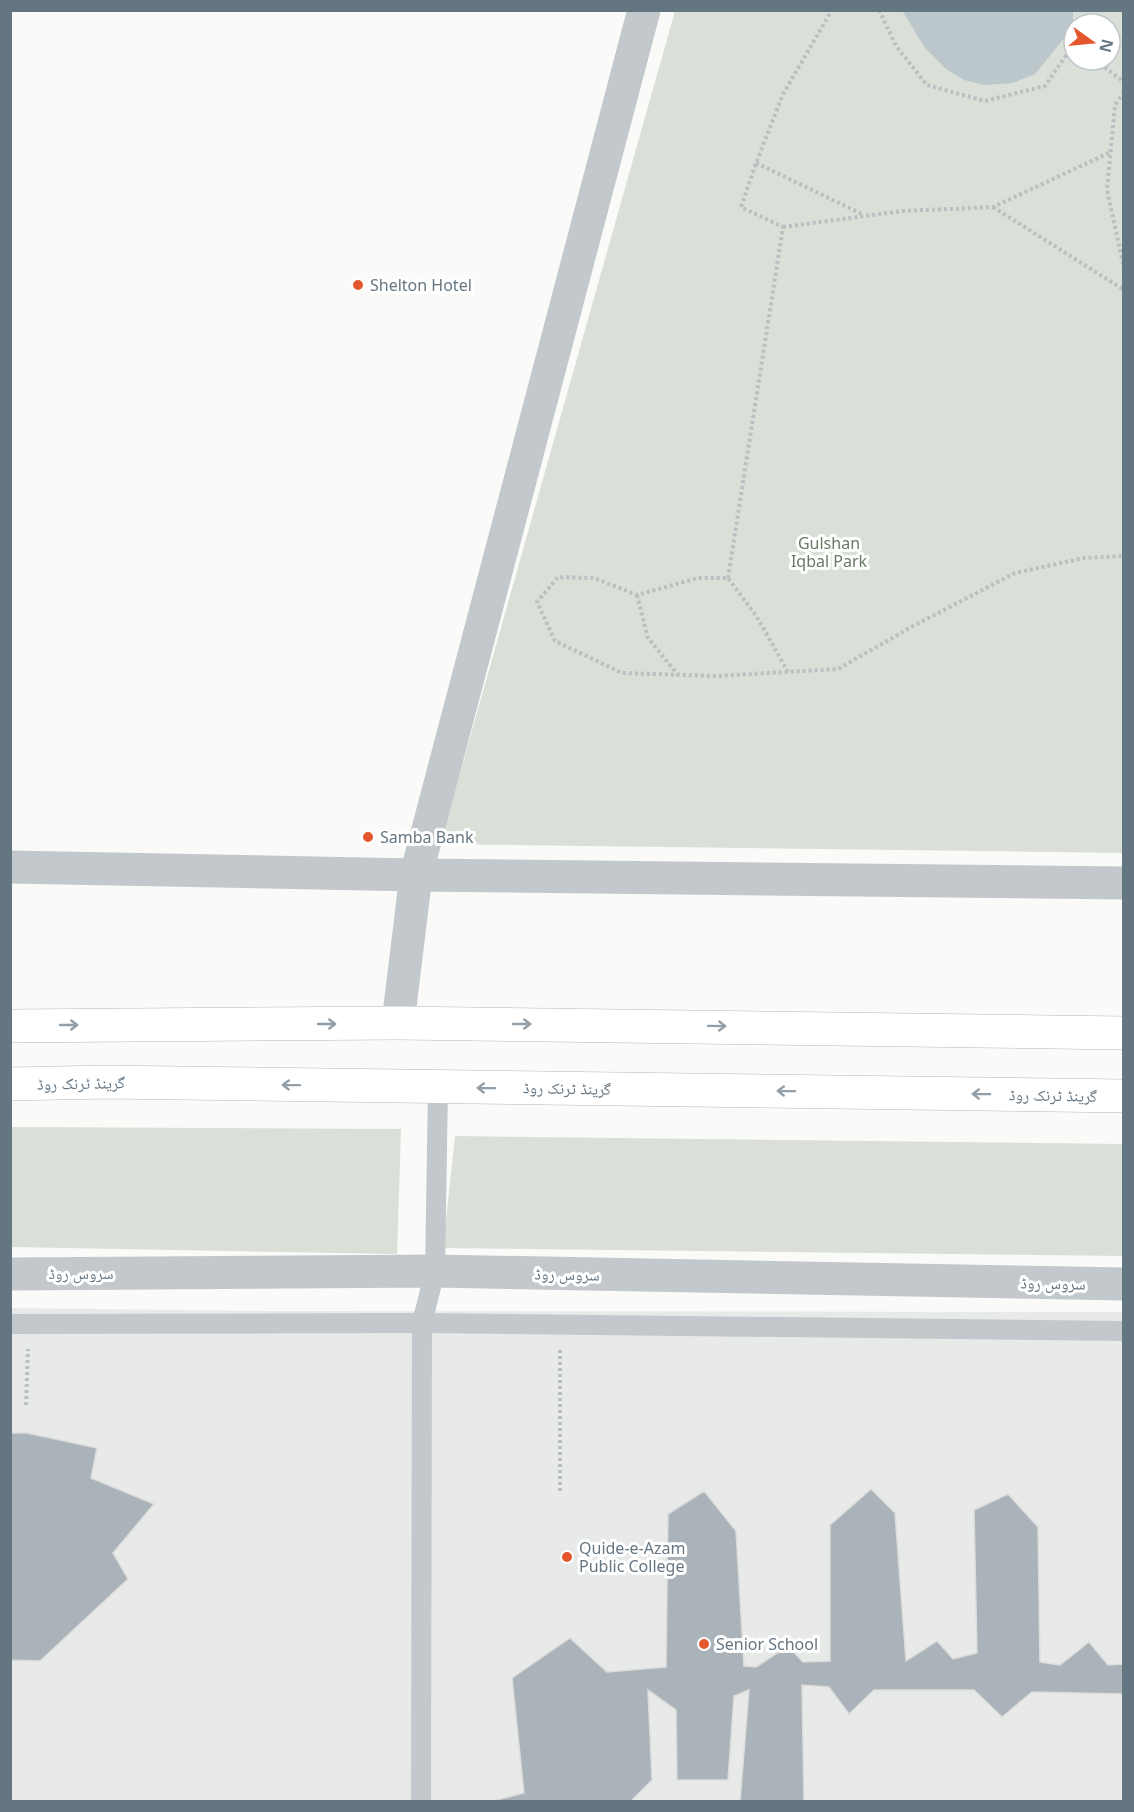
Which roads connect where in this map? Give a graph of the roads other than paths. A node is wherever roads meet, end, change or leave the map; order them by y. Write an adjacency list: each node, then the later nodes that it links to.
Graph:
1 (644, 10): 3 (street)
2 (10, 867): 3 (street)
3 (416, 875): 4 (street); 5 (street)
4 (1124, 883)
5 (398, 1023): 6 (highway, one-way to 5); 7 (highway, one-way to 7)
6 (10, 1026)
7 (1124, 1033)
8 (10, 1084): 9 (highway, گرینڈ ٹرنک روڈ, one-way to 8)
9 (438, 1087): 10 (highway, گرینڈ ٹرنک روڈ, one-way to 9); 11 (lane)
10 (1124, 1096)
11 (435, 1271): 12 (street, سروس روڈ); 13 (street, سروس روڈ); 14 (lane)
12 (10, 1274)
13 (1124, 1284)
14 (422, 1323): 15 (lane); 16 (lane); 17 (lane)
15 (20, 1324)
16 (1124, 1331)
17 (421, 1802)

